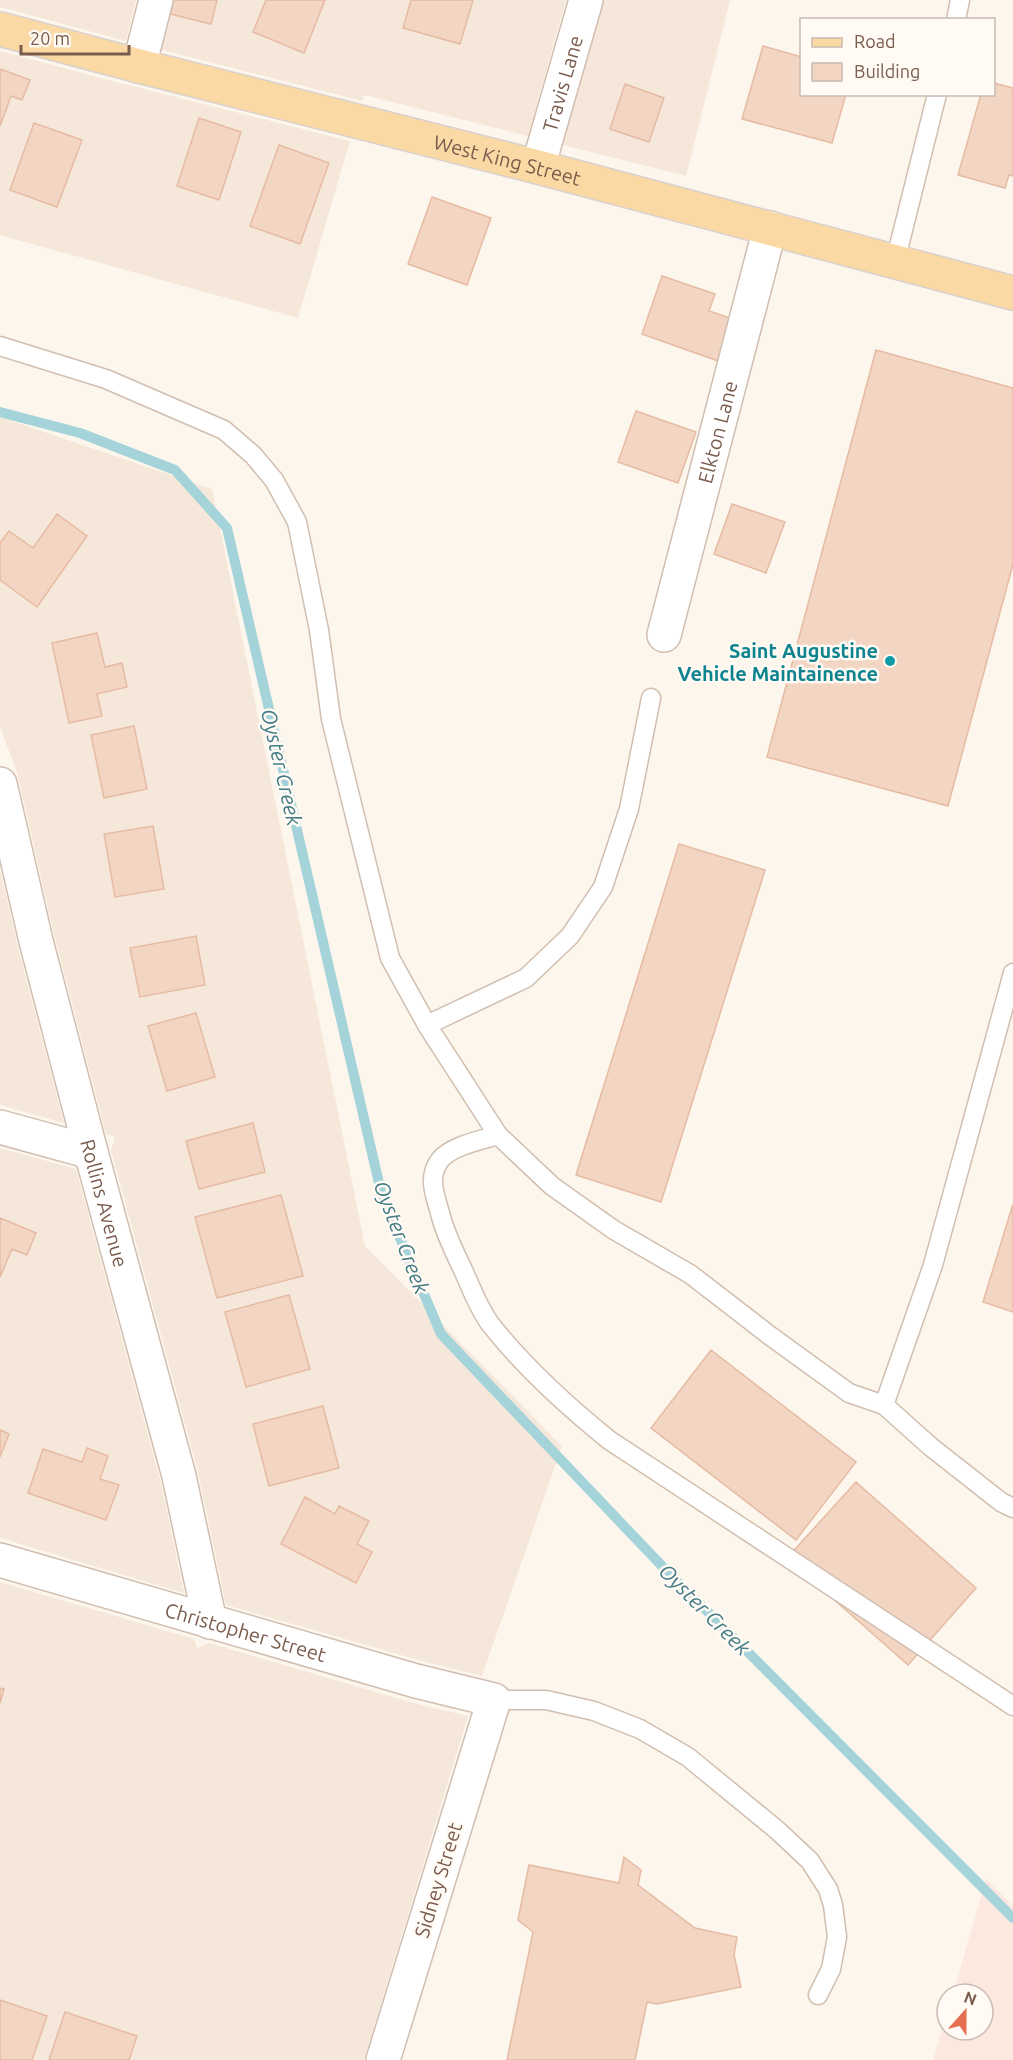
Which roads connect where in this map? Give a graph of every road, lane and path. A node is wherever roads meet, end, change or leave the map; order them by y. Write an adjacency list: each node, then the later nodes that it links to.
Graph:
1 (156, 0): 6 (street)
2 (586, 0): 8 (street, Travis Lane)
3 (960, 0): 4 (lane)
4 (956, 18)
5 (0, 29): 6 (main road, West King Street)
6 (139, 66): 8 (main road, West King Street)
7 (936, 96): 10 (lane)
8 (538, 167): 9 (main road, West King Street)
9 (770, 228): 10 (main road, West King Street); 13 (street, Elkton Lane)
10 (895, 262): 11 (main road, West King Street)
11 (1013, 293)
12 (0, 346): 17 (lane)
13 (664, 635)
14 (651, 698): 17 (lane)
15 (0, 784): 20 (street, Rollins Avenue)
16 (1013, 973): 21 (lane)
17 (427, 1025): 19 (lane)
18 (0, 1127): 20 (street)
19 (498, 1135): 21 (lane); 26 (lane)
20 (91, 1152): 24 (street, Rollins Avenue)
21 (884, 1404): 22 (lane)
22 (1013, 1508)
23 (0, 1560): 24 (street, Christopher Street)
24 (210, 1622): 25 (street, Christopher Street)
25 (495, 1700): 27 (lane); 28 (street, Sidney Street)
26 (1013, 1706)
27 (818, 1995)
28 (383, 2060)

